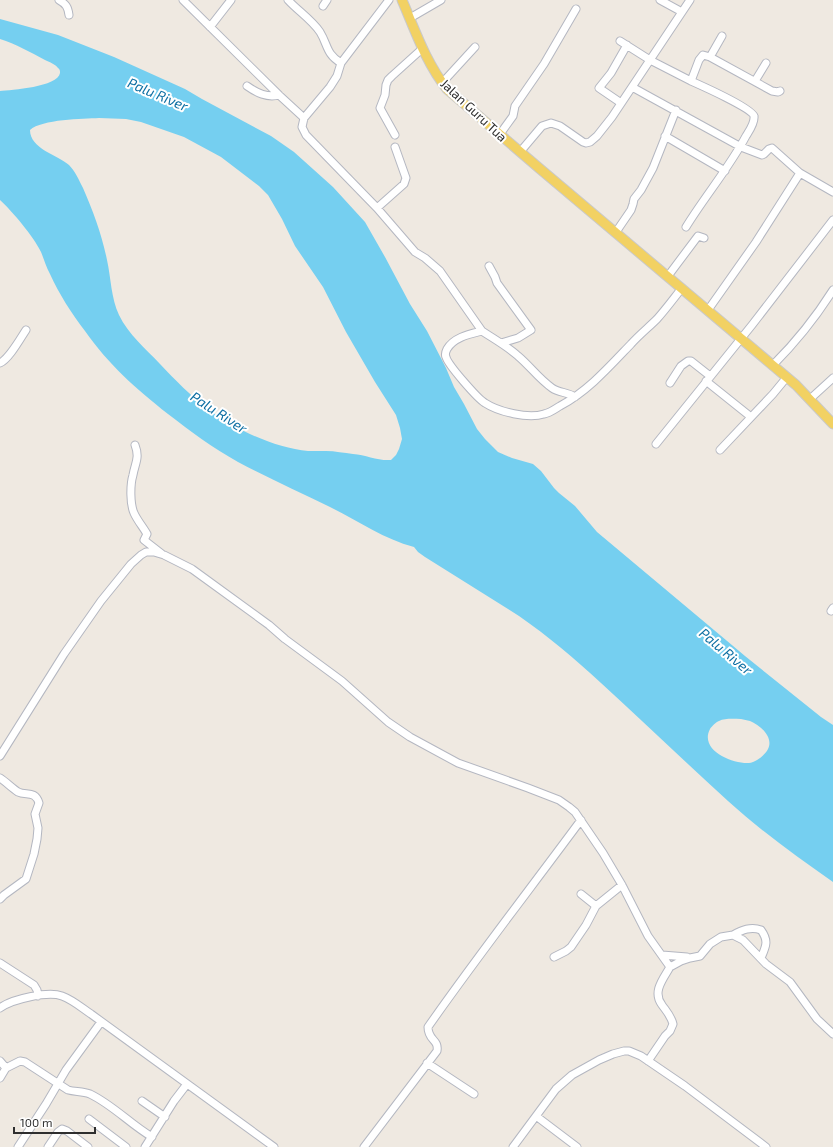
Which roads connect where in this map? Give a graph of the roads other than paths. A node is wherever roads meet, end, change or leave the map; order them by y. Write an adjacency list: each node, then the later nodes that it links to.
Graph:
1 (60, 0): 12 (street)
2 (183, 0): 14 (street)
3 (231, 0): 14 (street)
4 (288, 0): 22 (street)
5 (389, 0): 22 (street)
6 (402, 0): 13 (main road, Jalan Guru Tua)
7 (441, 0): 13 (street)
8 (660, 0): 11 (street)
9 (690, 0): 11 (street)
10 (576, 9): 34 (street)
11 (682, 12): 21 (street)
12 (69, 15)
13 (410, 18): 19 (main road, Jalan Guru Tua)
14 (210, 27): 30 (street)
15 (722, 36): 20 (street)
16 (620, 41): 17 (street)
17 (627, 45): 21 (street); 31 (street)
18 (475, 47): 26 (street)
19 (423, 48): 26 (main road, Jalan Guru Tua); 35 (street)
20 (710, 57): 24 (street); 25 (street)
21 (650, 60): 24 (street); 28 (street)
22 (341, 63): 33 (street)
23 (766, 63): 25 (street)
24 (691, 81): 38 (street)
25 (755, 81): 29 (street)
26 (442, 83): 34 (main road, Jalan Guru Tua)
27 (247, 86): 30 (street)
28 (632, 87): 31 (street); 32 (street)
29 (780, 90)
30 (279, 96): 33 (street)
31 (622, 103): 39 (street)
32 (676, 110): 36 (street); 38 (street)
33 (304, 118): 43 (street)
34 (500, 134): 39 (main road, Jalan Guru Tua)
35 (396, 135)
36 (665, 136): 40 (street); 46 (street)
37 (395, 147): 43 (street)
38 (740, 147): 40 (street); 41 (street)
39 (520, 152): 46 (main road, Jalan Guru Tua)
40 (725, 171): 45 (street)
41 (800, 173): 42 (street); 52 (street)
42 (833, 192)
43 (377, 208): 54 (street)
44 (833, 220): 55 (street)
45 (686, 227)
46 (616, 232): 49 (main road, Jalan Guru Tua)
47 (704, 238): 49 (street)
48 (489, 266): 56 (street)
49 (668, 276): 50 (main road, Jalan Guru Tua)
50 (682, 288): 52 (main road, Jalan Guru Tua); 63 (street)
51 (833, 290): 58 (street)
52 (708, 310): 55 (main road, Jalan Guru Tua)
53 (26, 330): 57 (street)
54 (482, 331): 56 (street); 63 (street)
55 (741, 339): 58 (main road, Jalan Guru Tua); 61 (street)
56 (501, 343): 63 (street)
57 (0, 364)
58 (773, 365): 59 (main road, Jalan Guru Tua)
59 (787, 377): 64 (main road, Jalan Guru Tua); 65 (street)
60 (833, 378): 64 (street)
61 (708, 379): 62 (street); 65 (street); 67 (street)
62 (670, 383)
63 (575, 397)
64 (810, 399): 66 (main road, Jalan Guru Tua)
65 (751, 417): 69 (street)
66 (833, 424)
67 (656, 444)
68 (135, 445): 70 (street)
69 (720, 450)
70 (164, 555): 71 (street); 73 (street)
71 (0, 756)
72 (0, 778): 76 (street)
73 (581, 820): 74 (street); 91 (street)
74 (622, 884): 77 (street); 79 (street)
75 (581, 894): 77 (street)
76 (0, 899)
77 (596, 906): 80 (street)
78 (733, 935): 81 (street); 82 (street); 82 (street)
79 (662, 955): 81 (street); 84 (street)
80 (554, 957)
81 (690, 958): 84 (street)
82 (760, 958): 88 (street)
83 (0, 963): 85 (street)
84 (670, 967): 90 (street)
85 (38, 996): 86 (street); 87 (street)
86 (0, 1008)
87 (101, 1022): 94 (street); 95 (street)
88 (833, 1034)
89 (0, 1061): 92 (street)
90 (648, 1061): 98 (street); 111 (street)
91 (427, 1063): 96 (street); 108 (street)
92 (6, 1068): 93 (street); 94 (street)
93 (0, 1078)
94 (58, 1084): 101 (street); 102 (street)
95 (187, 1084): 99 (street); 107 (street)
96 (474, 1094)
97 (142, 1101): 99 (street)
98 (536, 1116): 109 (street); 110 (street)
99 (165, 1117): 101 (street)
100 (89, 1119): 105 (street)
101 (152, 1136): 106 (street)
102 (18, 1147)
103 (48, 1147): 104 (street)
104 (88, 1147)
105 (126, 1147)
106 (145, 1147)
107 (274, 1147)
108 (364, 1147)
109 (513, 1147)
110 (577, 1147)
111 (766, 1147)

